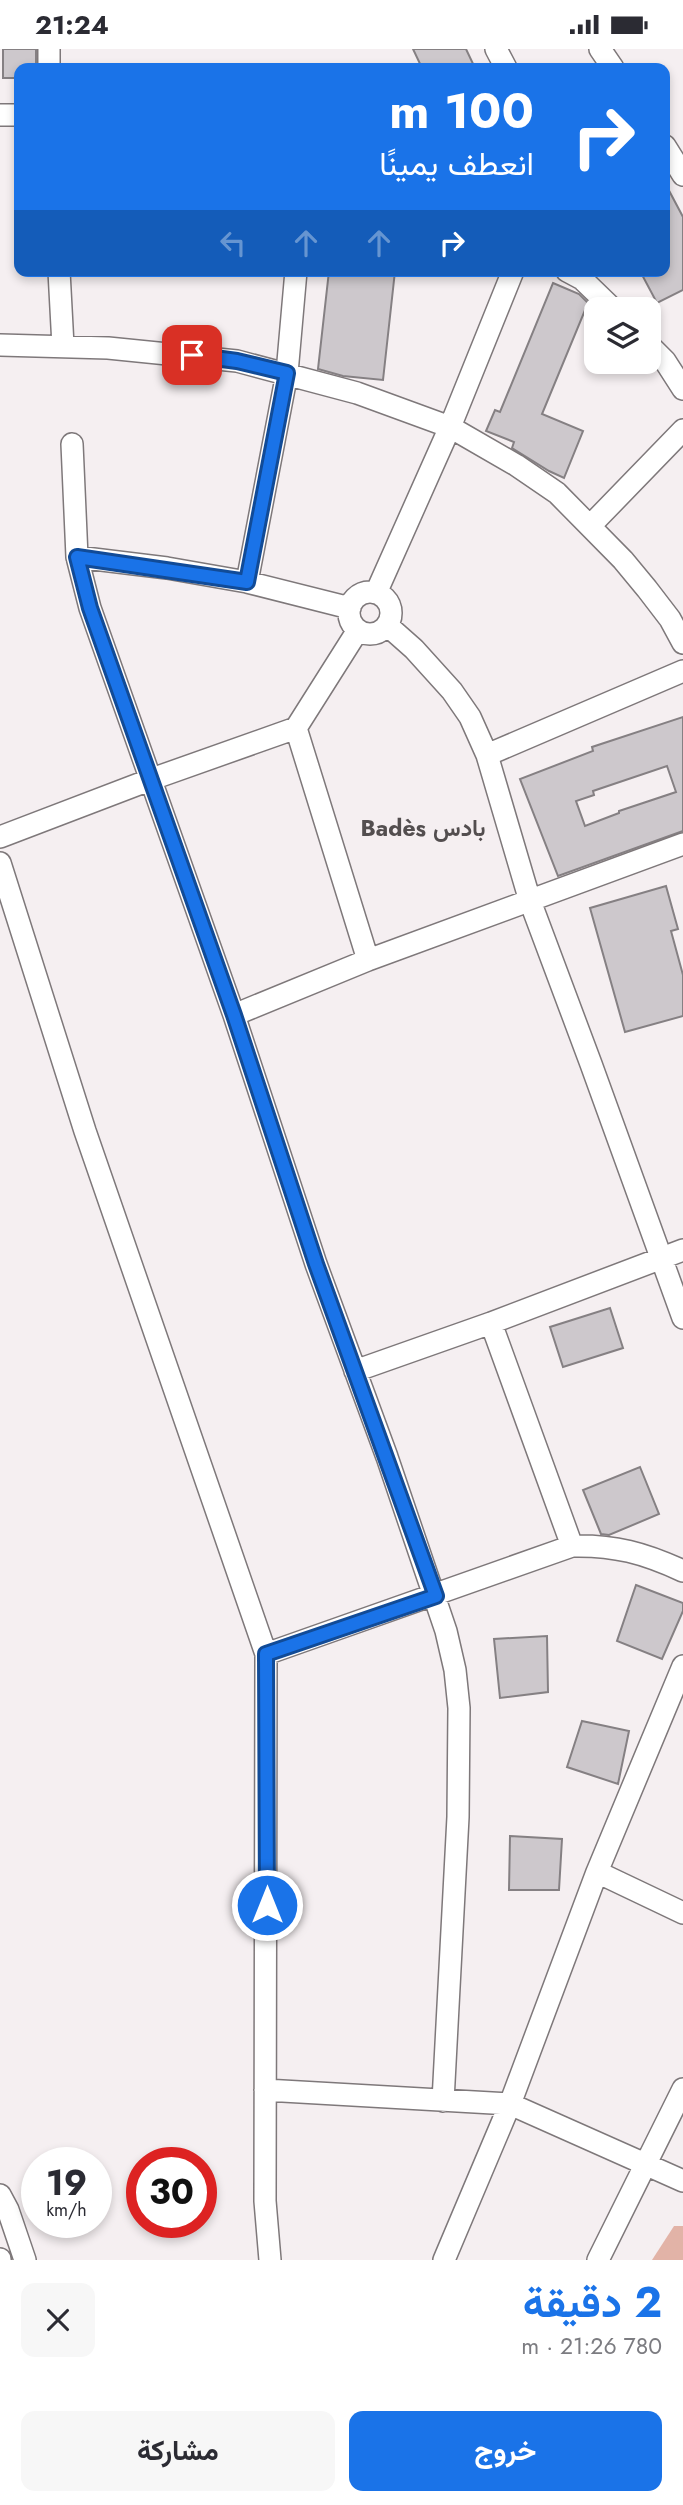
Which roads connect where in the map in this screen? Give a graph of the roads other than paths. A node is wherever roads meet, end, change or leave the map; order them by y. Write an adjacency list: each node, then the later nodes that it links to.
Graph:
1 (670, 136): 2 (street)
2 (683, 150)
3 (670, 154): 4 (street)
4 (683, 175)
5 (59, 277): 11 (street)
6 (295, 277): 13 (street)
7 (511, 277): 15 (street)
8 (578, 277): 9 (street)
9 (601, 297)
10 (0, 345): 11 (street)
11 (63, 347): 13 (street)
12 (661, 356): 14 (street)
13 (287, 373): 15 (street); 20 (street)
14 (683, 389)
15 (450, 427): 18 (street); 21 (street)
16 (683, 430): 18 (street)
17 (72, 444): 19 (street)
18 (590, 526): 25 (street)
19 (77, 557): 20 (street); 29 (street)
20 (247, 582): 22 (street)
21 (376, 593): 22 (street); 23 (street)
22 (350, 608): 24 (street)
23 (388, 626): 24 (street); 28 (street)
24 (358, 630): 27 (street)
25 (683, 643)
26 (683, 671): 28 (street)
27 (296, 728): 29 (street); 34 (street)
28 (487, 755): 33 (street)
29 (152, 779): 30 (street); 35 (street)
30 (0, 837)
31 (683, 844): 33 (street)
32 (0, 863): 44 (street)
33 (530, 901): 34 (street); 37 (street)
34 (368, 960): 35 (street)
35 (234, 1015): 40 (street)
36 (683, 1250): 37 (street)
37 (660, 1259): 38 (street); 39 (street)
38 (683, 1318)
39 (491, 1323): 40 (street); 41 (street)
40 (355, 1371): 43 (street)
41 (572, 1546): 42 (street); 43 (street)
42 (683, 1571)
43 (436, 1596): 44 (street); 50 (street)
44 (266, 1654): 49 (street)
45 (683, 1666): 46 (street)
46 (597, 1872): 47 (street); 51 (street)
47 (683, 1913)
48 (683, 2089): 52 (street)
49 (265, 2090): 50 (street); 56 (street)
50 (443, 2101): 51 (street)
51 (510, 2104): 52 (street); 57 (street)
52 (645, 2165): 53 (street); 58 (street)
53 (683, 2181)
54 (0, 2195): 55 (street)
55 (25, 2260)
56 (270, 2260)
57 (444, 2260)
58 (598, 2260)

